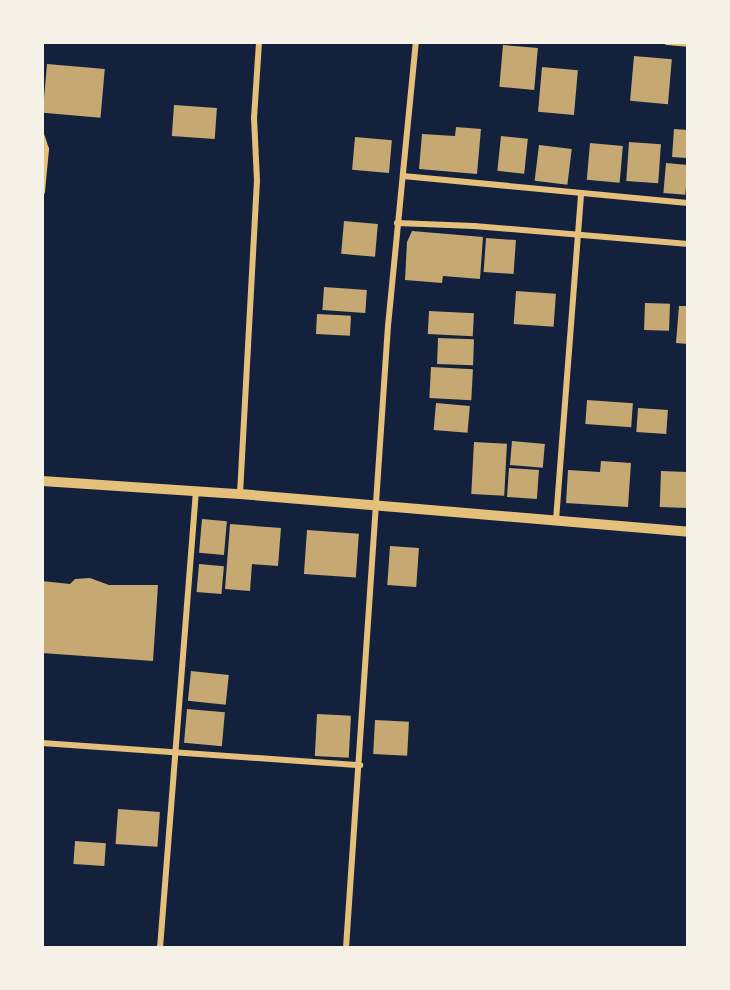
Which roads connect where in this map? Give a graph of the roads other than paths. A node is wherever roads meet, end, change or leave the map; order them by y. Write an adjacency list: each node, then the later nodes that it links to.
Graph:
1 (259, 42): 15 (street)
2 (416, 42): 6 (street)
3 (666, 42): 4 (street)
4 (688, 44)
5 (42, 137): 7 (street)
6 (403, 176): 8 (street); 10 (street)
7 (42, 192)
8 (581, 193): 9 (street); 11 (street)
9 (688, 203)
10 (397, 223): 11 (street); 16 (street)
11 (576, 235): 12 (street); 17 (street)
12 (688, 244)
13 (42, 481): 14 (street)
14 (196, 491): 15 (street); 20 (street)
15 (240, 494): 16 (street)
16 (377, 505): 17 (street); 21 (street)
17 (555, 520): 18 (street)
18 (688, 532)
19 (42, 743): 20 (street)
20 (175, 753): 21 (street); 22 (street)
21 (360, 765): 23 (street)
22 (160, 948)
23 (346, 948)

